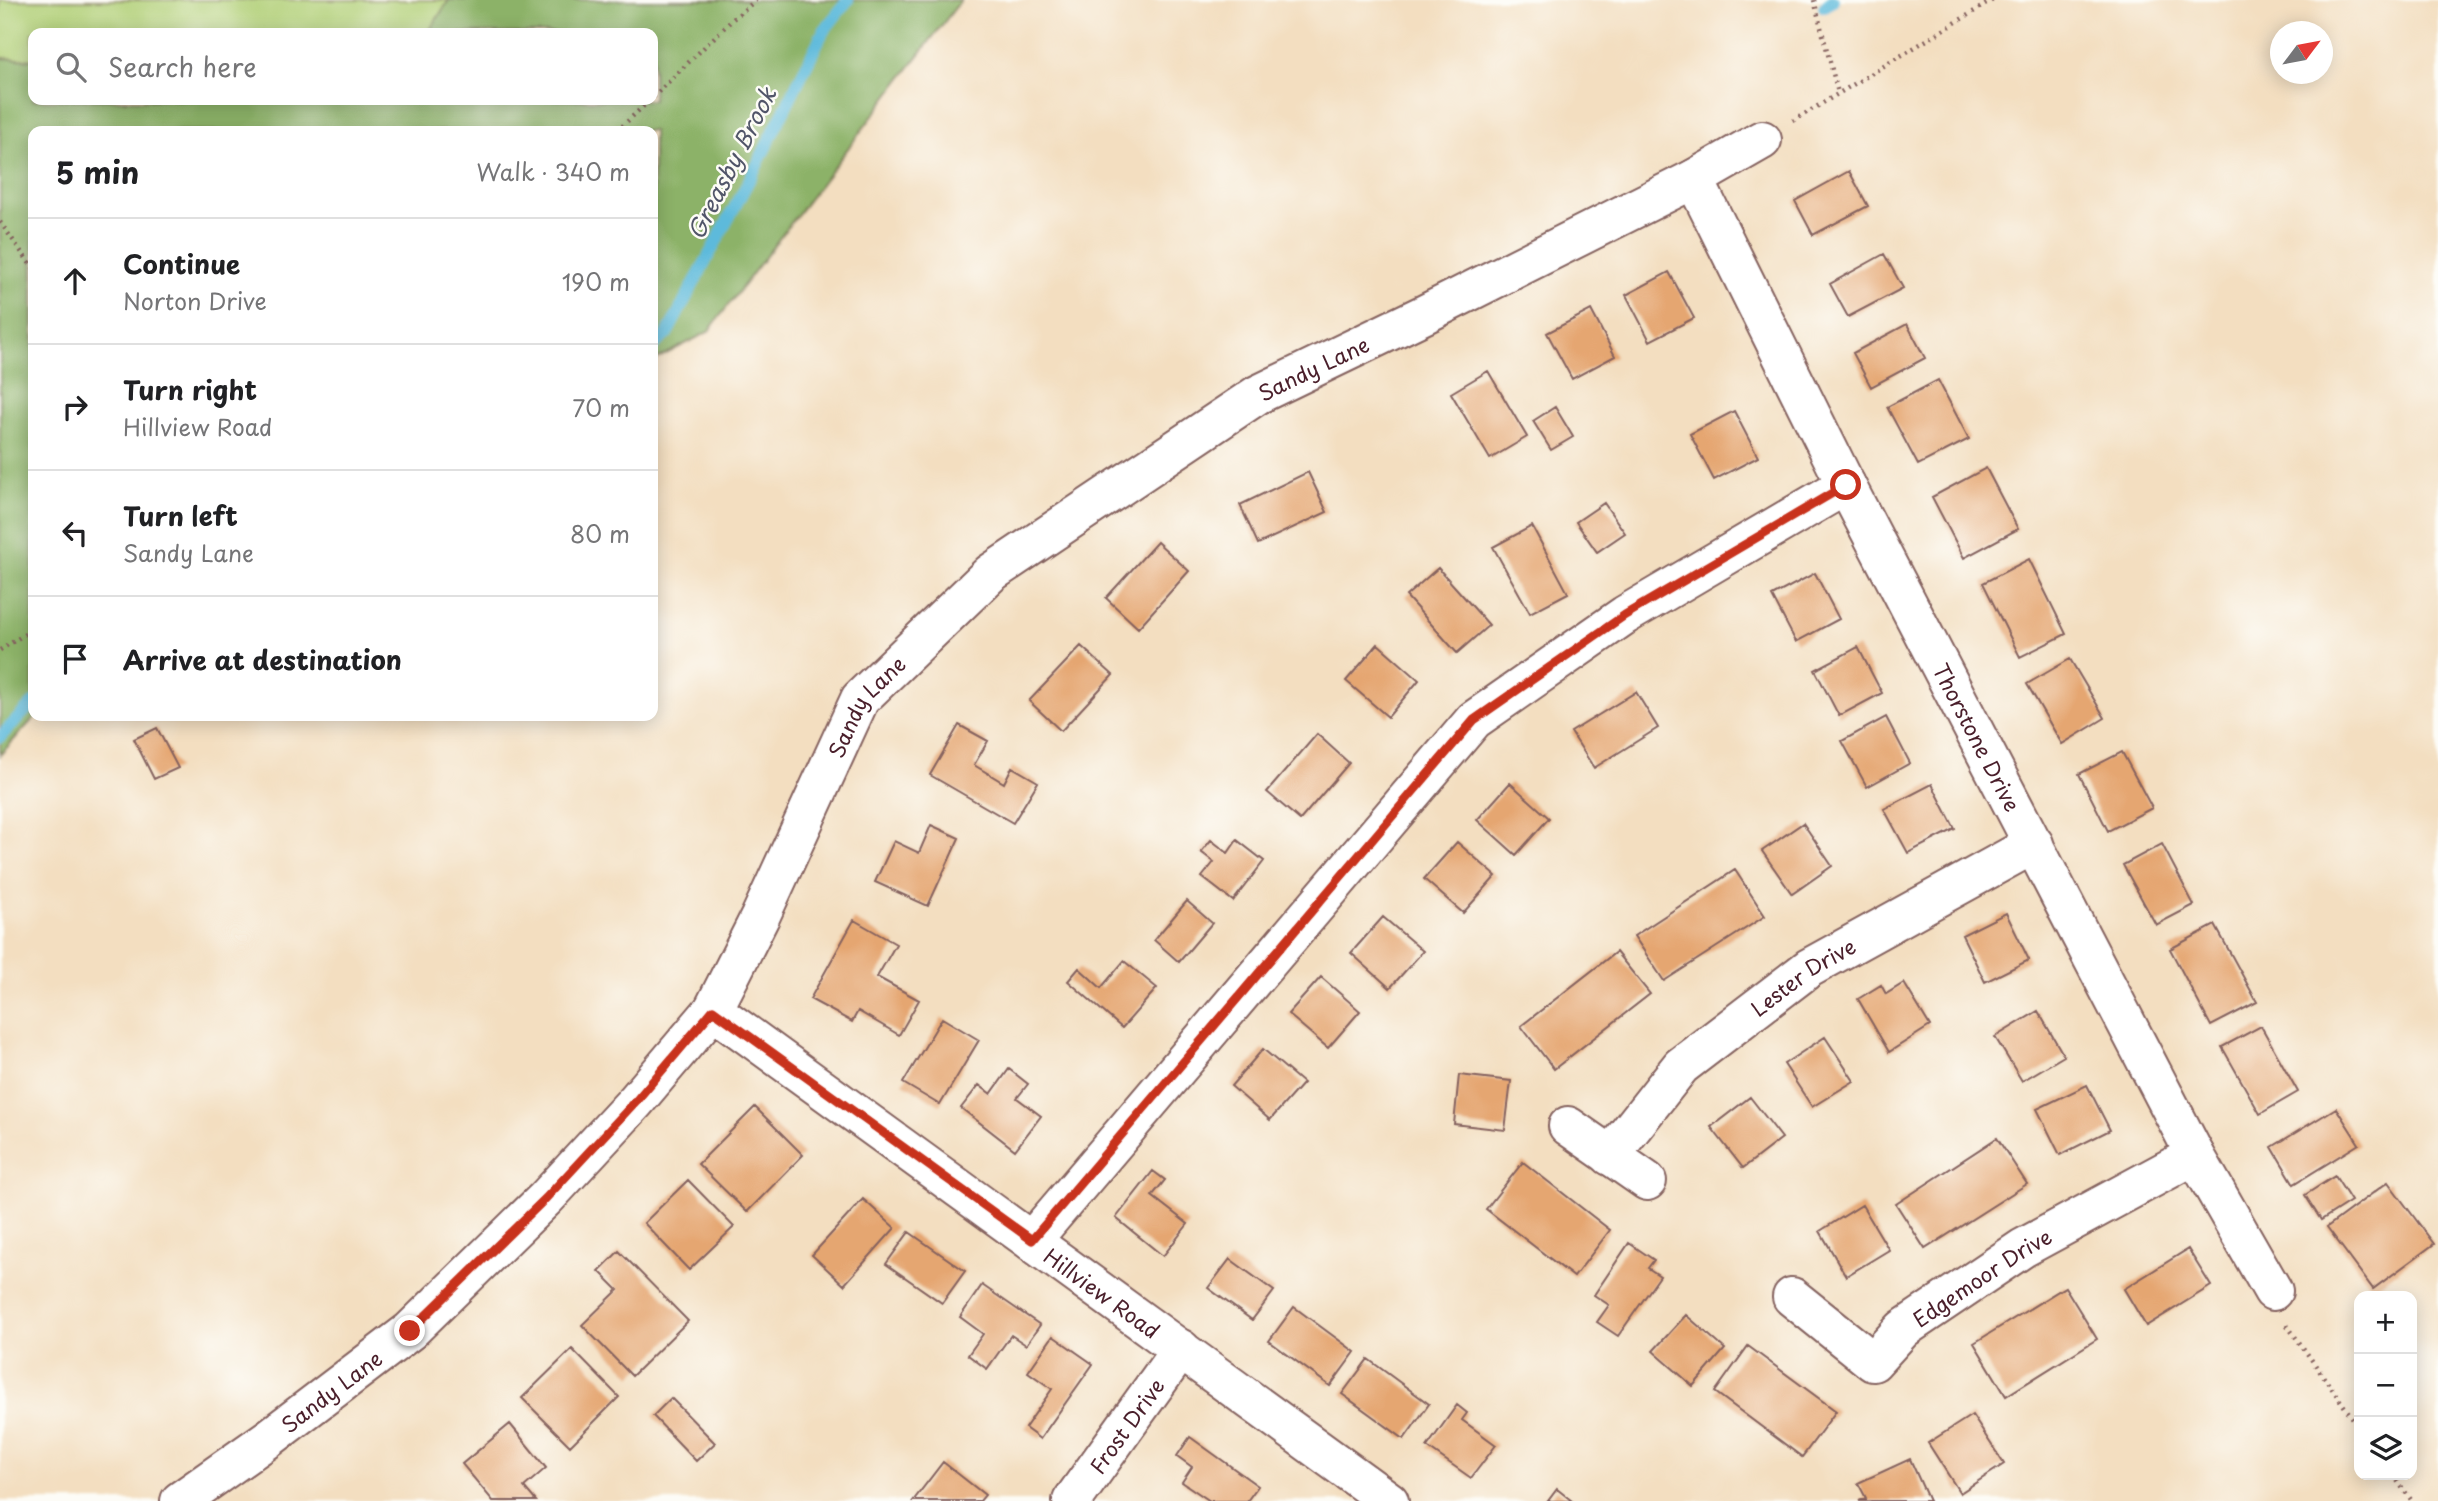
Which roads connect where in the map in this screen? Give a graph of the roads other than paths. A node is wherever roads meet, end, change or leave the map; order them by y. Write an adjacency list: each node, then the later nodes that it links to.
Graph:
1 (1762, 141): 2 (street, Sandy Lane)
2 (1694, 179): 3 (street, Thorstone Drive); 5 (street, Sandy Lane)
3 (1846, 485): 4 (street, Thorstone Drive); 10 (street)
4 (2034, 844): 7 (street, Thorstone Drive); 8 (street, Lester Drive)
5 (713, 1010): 10 (street, Hillview Road); 14 (street, Sandy Lane)
6 (1568, 1126): 8 (street)
7 (2195, 1155): 11 (street, Thorstone Drive); 12 (street, Edgemoor Drive)
8 (1611, 1156): 9 (street)
9 (1647, 1181)
10 (1032, 1240): 13 (street, Hillview Road)
11 (2273, 1291)
12 (1792, 1297)
13 (1181, 1349): 15 (street, Frost Drive); 16 (street, Hillview Road)
14 (180, 1501)
15 (1072, 1501)
16 (1389, 1501)

